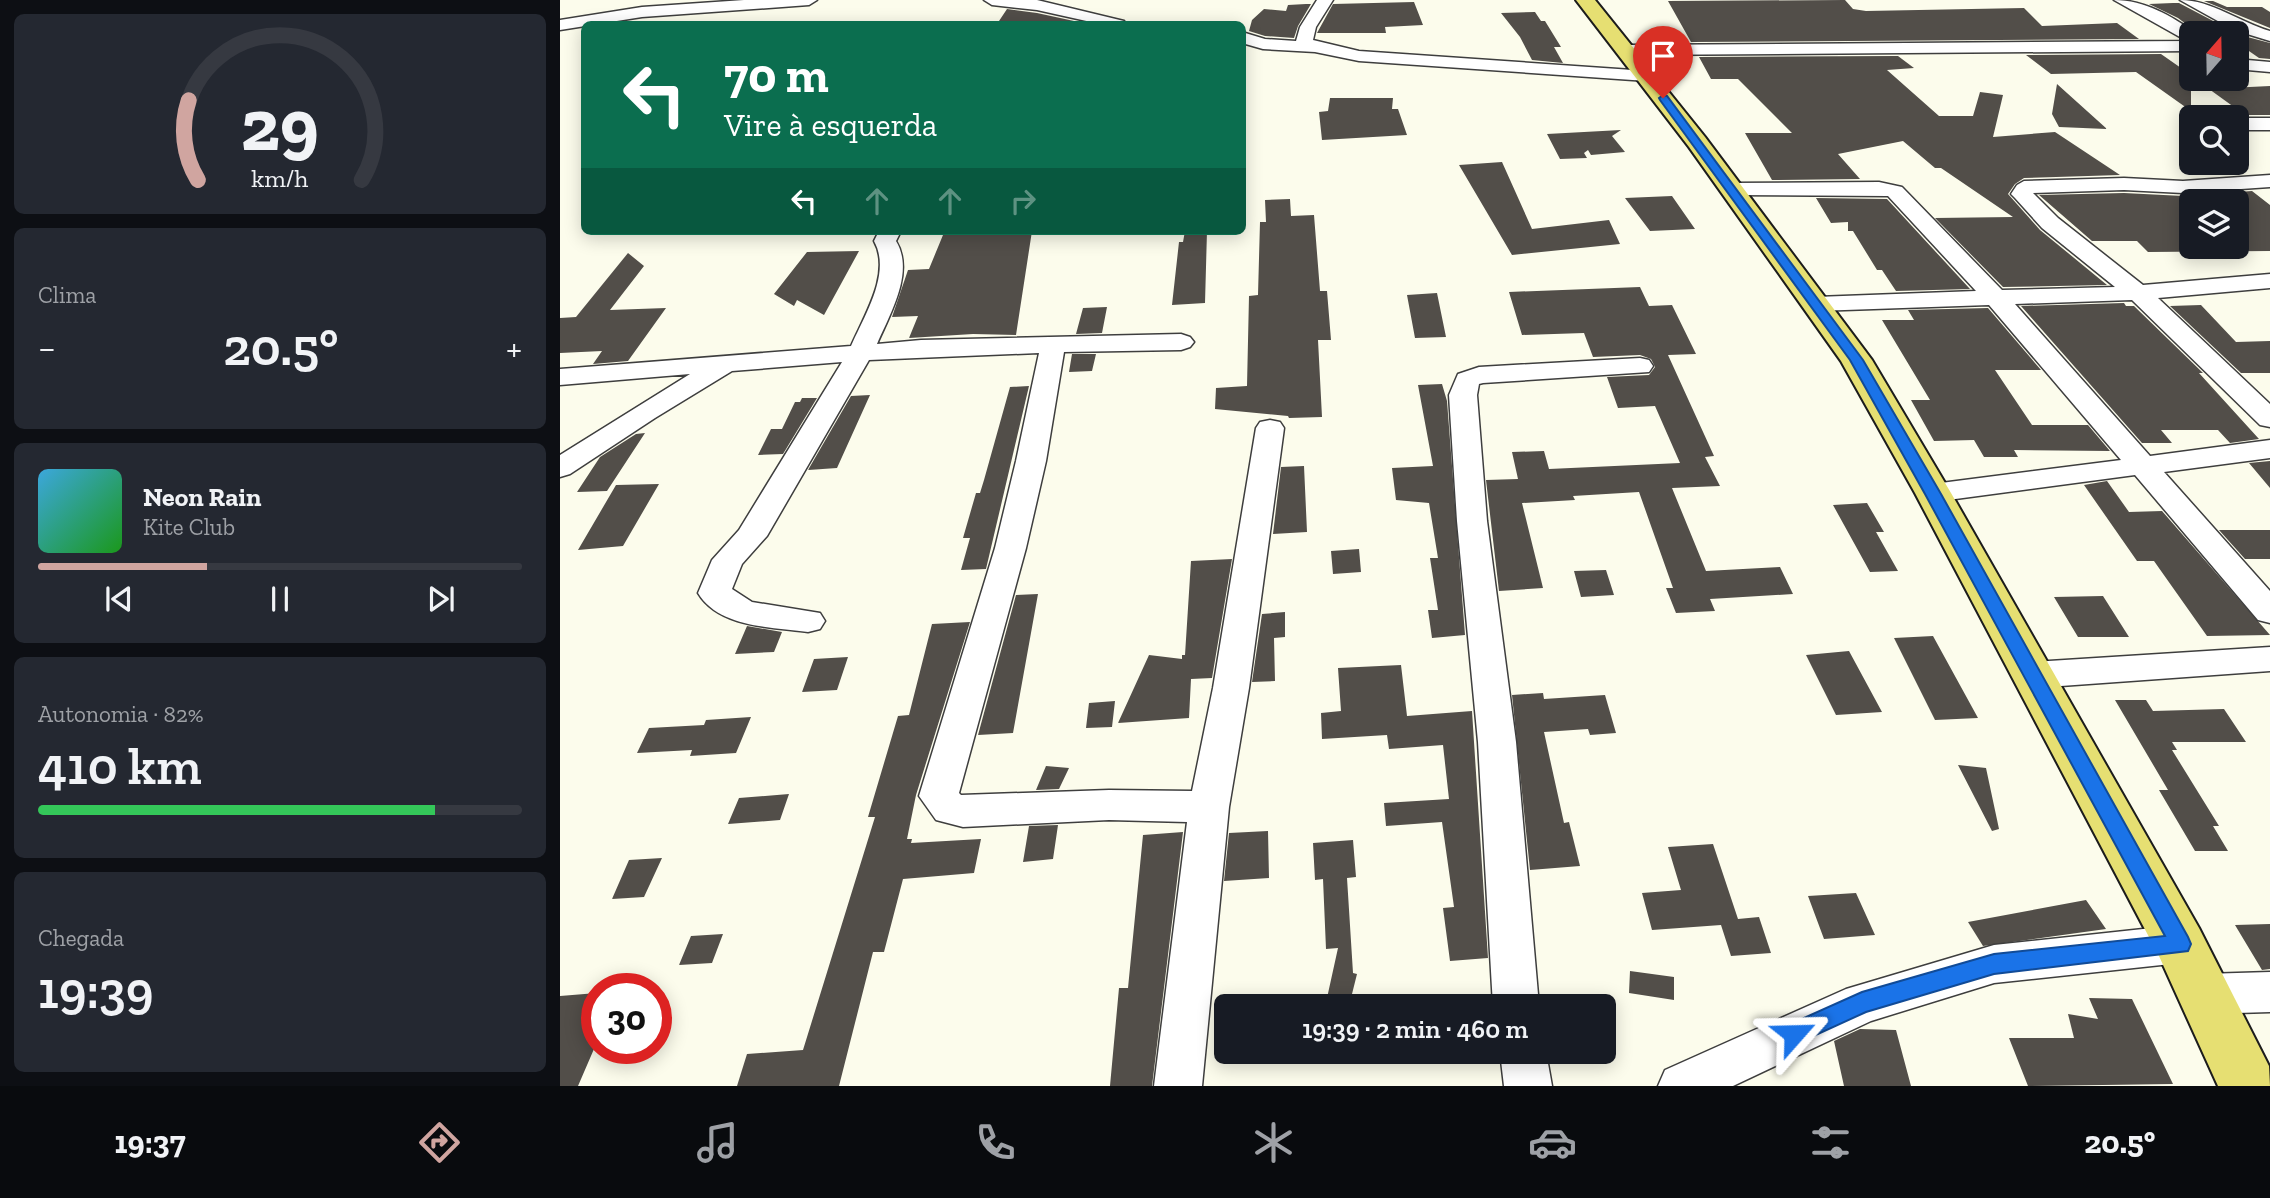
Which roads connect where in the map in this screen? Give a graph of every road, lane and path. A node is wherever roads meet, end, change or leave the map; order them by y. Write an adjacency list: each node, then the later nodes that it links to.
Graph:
1 (809, 0): 8 (street)
2 (992, 0): 7 (street)
3 (1325, 0): 17 (street)
4 (1585, 0): 18 (main road)
5 (2122, 0): 13 (street)
6 (2188, 0): 14 (street)
7 (1038, 3): 9 (street); 10 (street)
8 (585, 21)
9 (1032, 21)
10 (1107, 21)
11 (581, 22): 12 (street)
12 (560, 25)
13 (2179, 29)
14 (2270, 36)
15 (1246, 38): 17 (street)
16 (2179, 46): 18 (street)
17 (1315, 47): 18 (street)
18 (1636, 63): 24 (main road)
19 (2249, 65): 20 (street)
20 (2270, 67)
21 (2249, 124): 22 (street)
22 (2270, 124)
23 (2270, 181): 27 (street)
24 (1732, 189): 28 (street); 29 (main road)
25 (888, 235): 32 (street)
26 (2270, 281): 27 (street)
27 (2138, 293): 28 (street); 36 (street)
28 (1996, 298): 29 (street); 39 (street)
29 (1816, 304): 41 (main road)
30 (1181, 342): 31 (street)
31 (1054, 344): 32 (street); 46 (street)
32 (861, 352): 33 (street); 43 (street)
33 (729, 362): 35 (street); 40 (street)
34 (1640, 366): 49 (street)
35 (560, 377)
36 (2270, 419)
37 (1270, 428): 46 (street)
38 (2270, 449): 39 (street)
39 (2145, 466): 41 (street); 42 (street)
40 (560, 468)
41 (1933, 494): 45 (main road)
42 (2270, 612)
43 (807, 621)
44 (2270, 659): 45 (street)
45 (2033, 675): 47 (main road)
46 (1209, 807): 52 (street)
47 (2180, 944): 50 (main road); 54 (street)
48 (2270, 992): 50 (street)
49 (1515, 994)
50 (2204, 994): 55 (main road)
51 (1525, 1064): 53 (street)
52 (1178, 1086)
53 (1528, 1086)
54 (1682, 1086)
55 (2248, 1086)

